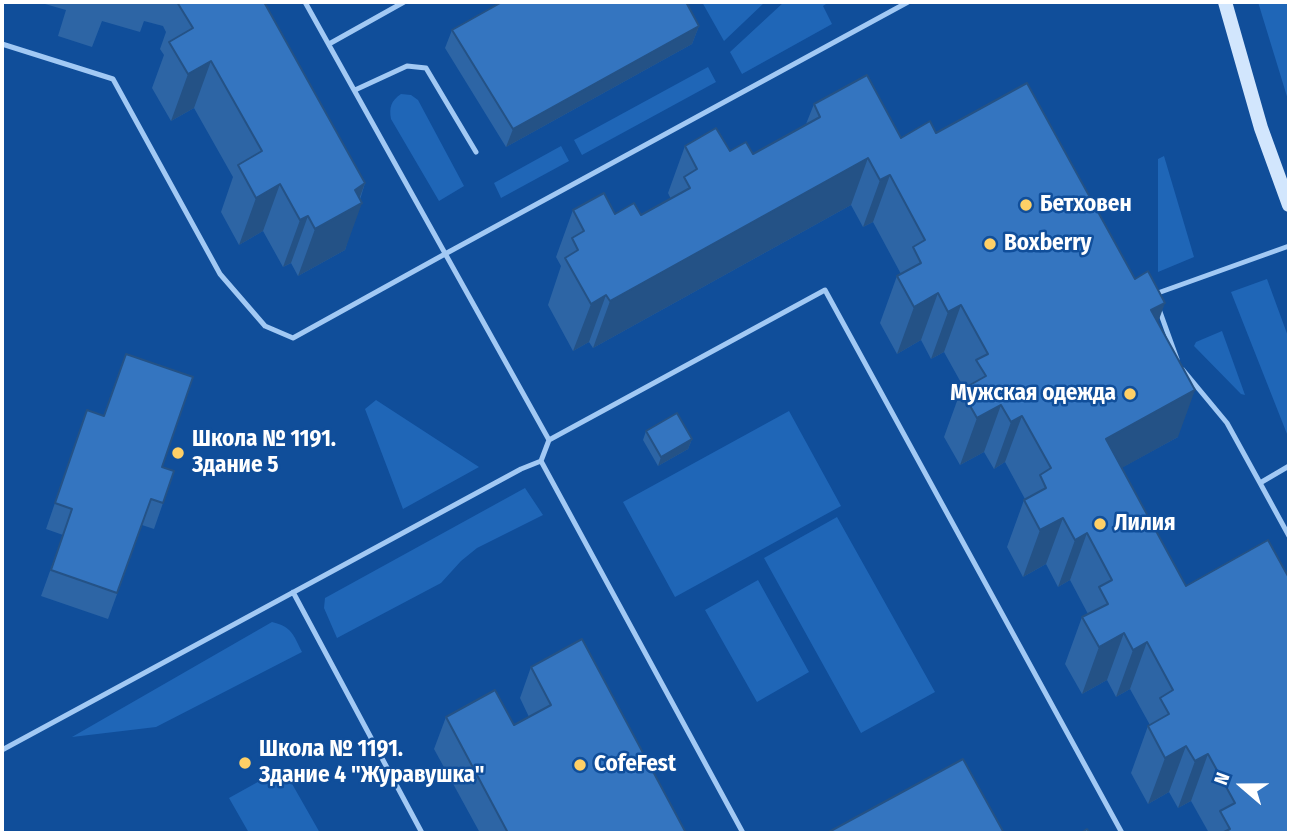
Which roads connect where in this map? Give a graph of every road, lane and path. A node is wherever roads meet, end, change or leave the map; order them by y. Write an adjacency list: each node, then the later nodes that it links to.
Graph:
1 (305, 2): 6 (lane)
2 (404, 2): 6 (lane)
3 (908, 2): 11 (lane)
4 (1225, 2): 9 (main road)
5 (2, 44): 11 (lane)
6 (329, 44): 7 (lane)
7 (355, 89): 8 (lane); 11 (lane)
8 (476, 152)
9 (1289, 205)
10 (1289, 246): 15 (lane)
11 (445, 254): 12 (lane)
12 (549, 440): 13 (lane); 21 (lane)
13 (541, 461): 17 (lane); 20 (lane)
14 (1289, 466): 15 (lane)
15 (1260, 483): 16 (lane)
16 (1289, 536)
17 (293, 592): 18 (lane); 19 (lane)
18 (2, 750)
19 (422, 833)
20 (743, 833)
21 (1122, 833)

